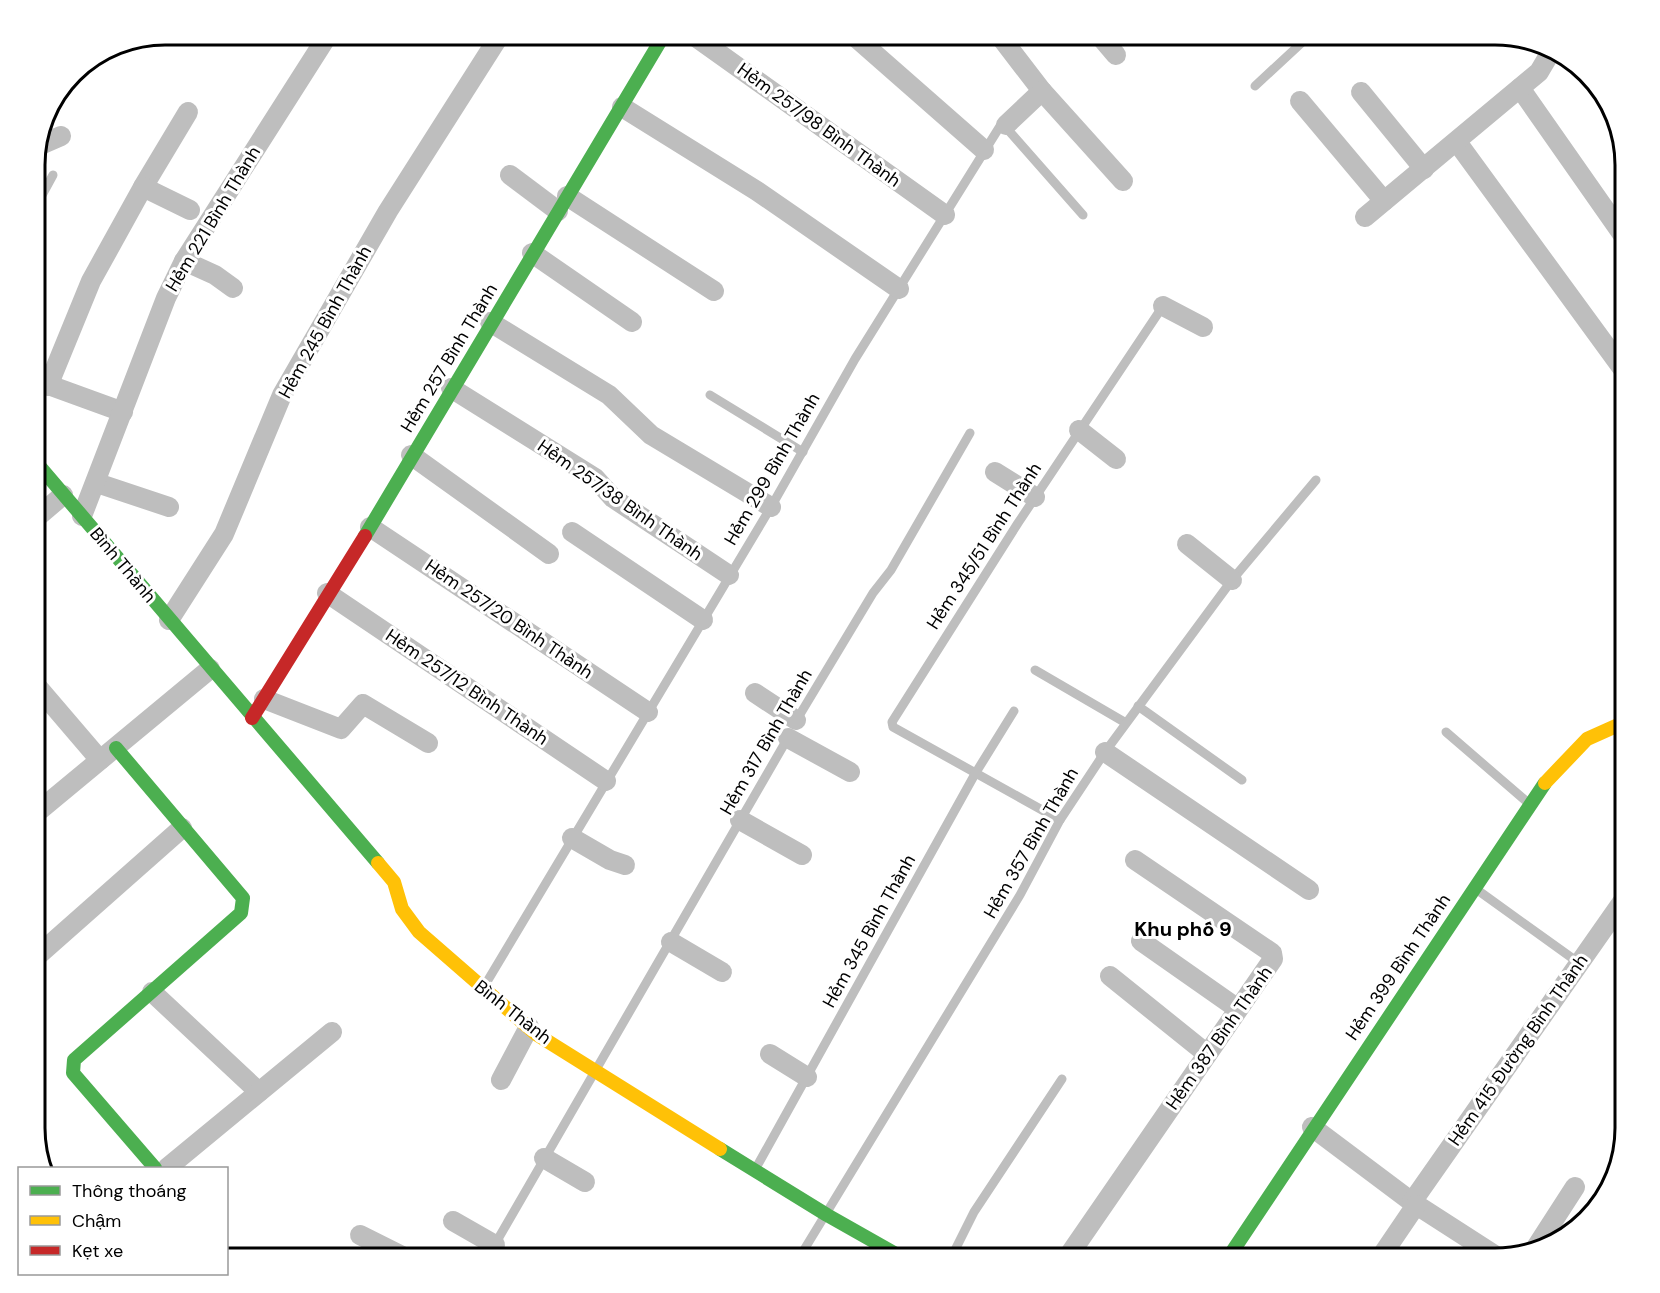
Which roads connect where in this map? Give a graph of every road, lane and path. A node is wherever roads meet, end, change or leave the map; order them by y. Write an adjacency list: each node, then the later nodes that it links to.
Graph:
1 (321, 45): 37 (street, Hẻm 221 Bình Thành)
2 (493, 45): 73 (street, Hẻm 245 Bình Thành)
3 (658, 45): 16 (street, Hẻm 257 Bình Thành)
4 (708, 45): 32 (street, Hẻm 257/98 Bình Thành)
5 (865, 45): 22 (street)
6 (1007, 45): 13 (street)
7 (1108, 45): 9 (street)
8 (1299, 45): 11 (lane)
9 (1116, 56)
10 (1547, 57): 12 (street)
11 (1256, 86)
12 (1520, 88): 21 (street); 35 (street)
13 (1042, 91): 18 (street); 26 (street)
14 (1361, 92): 23 (street)
15 (1300, 101): 29 (street)
16 (622, 107): 30 (street, Hẻm 257 Bình Thành); 39 (street)
17 (188, 112): 27 (street)
18 (1004, 124): 22 (lane, Hẻm 299 Bình Thành); 33 (lane)
19 (61, 136): 20 (street)
20 (47, 142)
21 (1457, 142): 23 (street); 45 (street)
22 (984, 150): 32 (lane, Hẻm 299 Bình Thành)
23 (1424, 169): 29 (street)
24 (53, 175): 28 (lane)
25 (510, 175): 30 (street)
26 (1123, 181)
27 (143, 187): 31 (street); 46 (street)
28 (45, 190)
29 (1384, 201): 34 (street)
30 (562, 203): 36 (street, Hẻm 257 Bình Thành); 40 (street)
31 (190, 210)
32 (945, 215): 39 (lane, Hẻm 299 Bình Thành)
33 (1083, 215)
34 (1365, 217)
35 (1615, 222)
36 (532, 253): 42 (street, Hẻm 257 Bình Thành); 43 (street)
37 (184, 261): 38 (street); 50 (street, Hẻm 221 Bình Thành)
38 (233, 288)
39 (899, 289): 53 (lane, Hẻm 299 Bình Thành)
40 (714, 291)
41 (1163, 306): 44 (street); 51 (lane, Hẻm 345/51 Bình Thành)
42 (490, 322): 48 (street, Hẻm 257 Bình Thành); 63 (street)
43 (632, 322)
44 (1203, 327)
45 (1615, 357)
46 (45, 373)
47 (45, 387): 50 (street)
48 (451, 388): 54 (street, Hẻm 257 Bình Thành); 70 (street, Hẻm 257/38 Bình Thành)
49 (710, 395): 53 (lane)
50 (123, 412): 59 (street, Hẻm 221 Bình Thành)
51 (1079, 430): 55 (street); 61 (lane, Hẻm 345/51 Bình Thành)
52 (970, 433): 84 (lane, Hẻm 317 Bình Thành)
53 (803, 452): 63 (lane, Hẻm 299 Bình Thành)
54 (411, 455): 66 (street, Hẻm 257 Bình Thành); 69 (street)
55 (1116, 459)
56 (995, 472): 61 (street)
57 (45, 473): 60 (street, Bình Thành)
58 (1316, 480): 71 (lane, Hẻm 357 Bình Thành)
59 (97, 483): 62 (street); 65 (street, Hẻm 221 Bình Thành)
60 (63, 495): 64 (street); 65 (street, Bình Thành)
61 (1035, 497): 94 (lane, Hẻm 345/51 Bình Thành)
62 (169, 507)
63 (771, 507): 70 (lane, Hẻm 299 Bình Thành)
64 (45, 510)
65 (82, 516): 73 (street, Bình Thành)
66 (370, 527): 72 (street, Hẻm 257 Bình Thành); 82 (street, Hẻm 257/20 Bình Thành)
67 (572, 531): 74 (street)
68 (1186, 544): 71 (street)
69 (549, 554)
70 (729, 575): 74 (lane, Hẻm 299 Bình Thành)
71 (1232, 580): 80 (lane, Hẻm 357 Bình Thành)
72 (327, 593): 79 (street, Hẻm 257 Bình Thành); 96 (street, Hẻm 257/12 Bình Thành)
73 (169, 620): 75 (street, Bình Thành)
74 (703, 620): 82 (lane, Hẻm 299 Bình Thành)
75 (210, 669): 83 (street, Bình Thành); 90 (street)
76 (1035, 670): 85 (lane)
77 (755, 693): 84 (street)
78 (45, 696): 92 (street)
79 (264, 699): 83 (street, Hẻm 257 Bình Thành); 89 (street)
80 (1138, 706): 85 (lane, Hẻm 357 Bình Thành); 95 (lane)
81 (1014, 711): 94 (lane, Hẻm 345 Bình Thành)
82 (648, 712): 96 (lane, Hẻm 299 Bình Thành)
83 (252, 718): 115 (street, Bình Thành)
84 (796, 720): 88 (lane, Hẻm 317 Bình Thành)
85 (1126, 723): 91 (lane, Hẻm 357 Bình Thành)
86 (1615, 727): 97 (street, Hẻm 399 Bình Thành)
87 (1446, 732): 97 (lane)
88 (788, 738): 93 (street); 99 (lane, Hẻm 317 Bình Thành)
89 (428, 743)
90 (116, 748): 92 (street); 101 (street)
91 (1105, 752): 100 (lane, Hẻm 357 Bình Thành); 107 (street)
92 (100, 760): 98 (street)
93 (850, 772)
94 (975, 774): 100 (lane); 123 (lane, Hẻm 345 Bình Thành)
95 (1242, 780)
96 (606, 782): 102 (lane, Hẻm 299 Bình Thành)
97 (1529, 803): 106 (street, Hẻm 399 Bình Thành)
98 (45, 806)
99 (740, 820): 103 (street); 110 (lane, Hẻm 317 Bình Thành)
100 (1060, 820): 135 (lane, Hẻm 357 Bình Thành)
101 (182, 828): 111 (street); 116 (street)
102 (572, 838): 105 (street); 115 (lane, Hẻm 299 Bình Thành)
103 (802, 855)
104 (1135, 860): 117 (street, Hẻm 387 Bình Thành)
105 (625, 865)
106 (1473, 887): 112 (lane); 127 (street, Hẻm 399 Bình Thành)
107 (1309, 890)
108 (1615, 913): 112 (street, Hẻm 415 Đường Bình Thành)
109 (1141, 941): 117 (street)
110 (671, 942): 113 (street); 122 (lane, Hẻm 317 Bình Thành)
111 (45, 949)
112 (1579, 963): 134 (street, Hẻm 415 Đường Bình Thành)
113 (722, 972)
114 (1110, 976): 121 (street)
115 (483, 989): 118 (street, Bình Thành)
116 (152, 992): 126 (street); 129 (street)
117 (1238, 1009): 121 (street, Hẻm 387 Bình Thành)
118 (529, 1027): 122 (street, Bình Thành); 125 (street)
119 (332, 1032): 126 (street)
120 (770, 1054): 123 (street)
121 (1207, 1054): 145 (street, Hẻm 387 Bình Thành)
122 (594, 1069): 128 (lane, Hẻm 317 Bình Thành); 131 (street, Bình Thành)
123 (807, 1077): 131 (lane, Hẻm 345 Bình Thành)
124 (1062, 1079): 144 (lane)
125 (501, 1080)
126 (259, 1092): 130 (street)
127 (1312, 1127): 134 (street); 146 (street, Hẻm 399 Bình Thành)
128 (544, 1158): 132 (street); 141 (lane, Hẻm 317 Bình Thành)
129 (154, 1167)
130 (168, 1167)
131 (756, 1168): 135 (street, Bình Thành)
132 (585, 1182)
133 (1575, 1187): 138 (street)
134 (1414, 1204): 147 (street, Hẻm 415 Đường Bình Thành); 148 (street)
135 (827, 1215): 142 (lane, Hẻm 357 Bình Thành); 143 (street, Bình Thành)
136 (453, 1221): 140 (street)
137 (360, 1235): 139 (street)
138 (1542, 1238)
139 (386, 1248)
140 (486, 1248)
141 (493, 1248)
142 (806, 1248)
143 (885, 1248)
144 (956, 1248)
145 (1074, 1248)
146 (1234, 1248)
147 (1386, 1248)
148 (1483, 1248)

